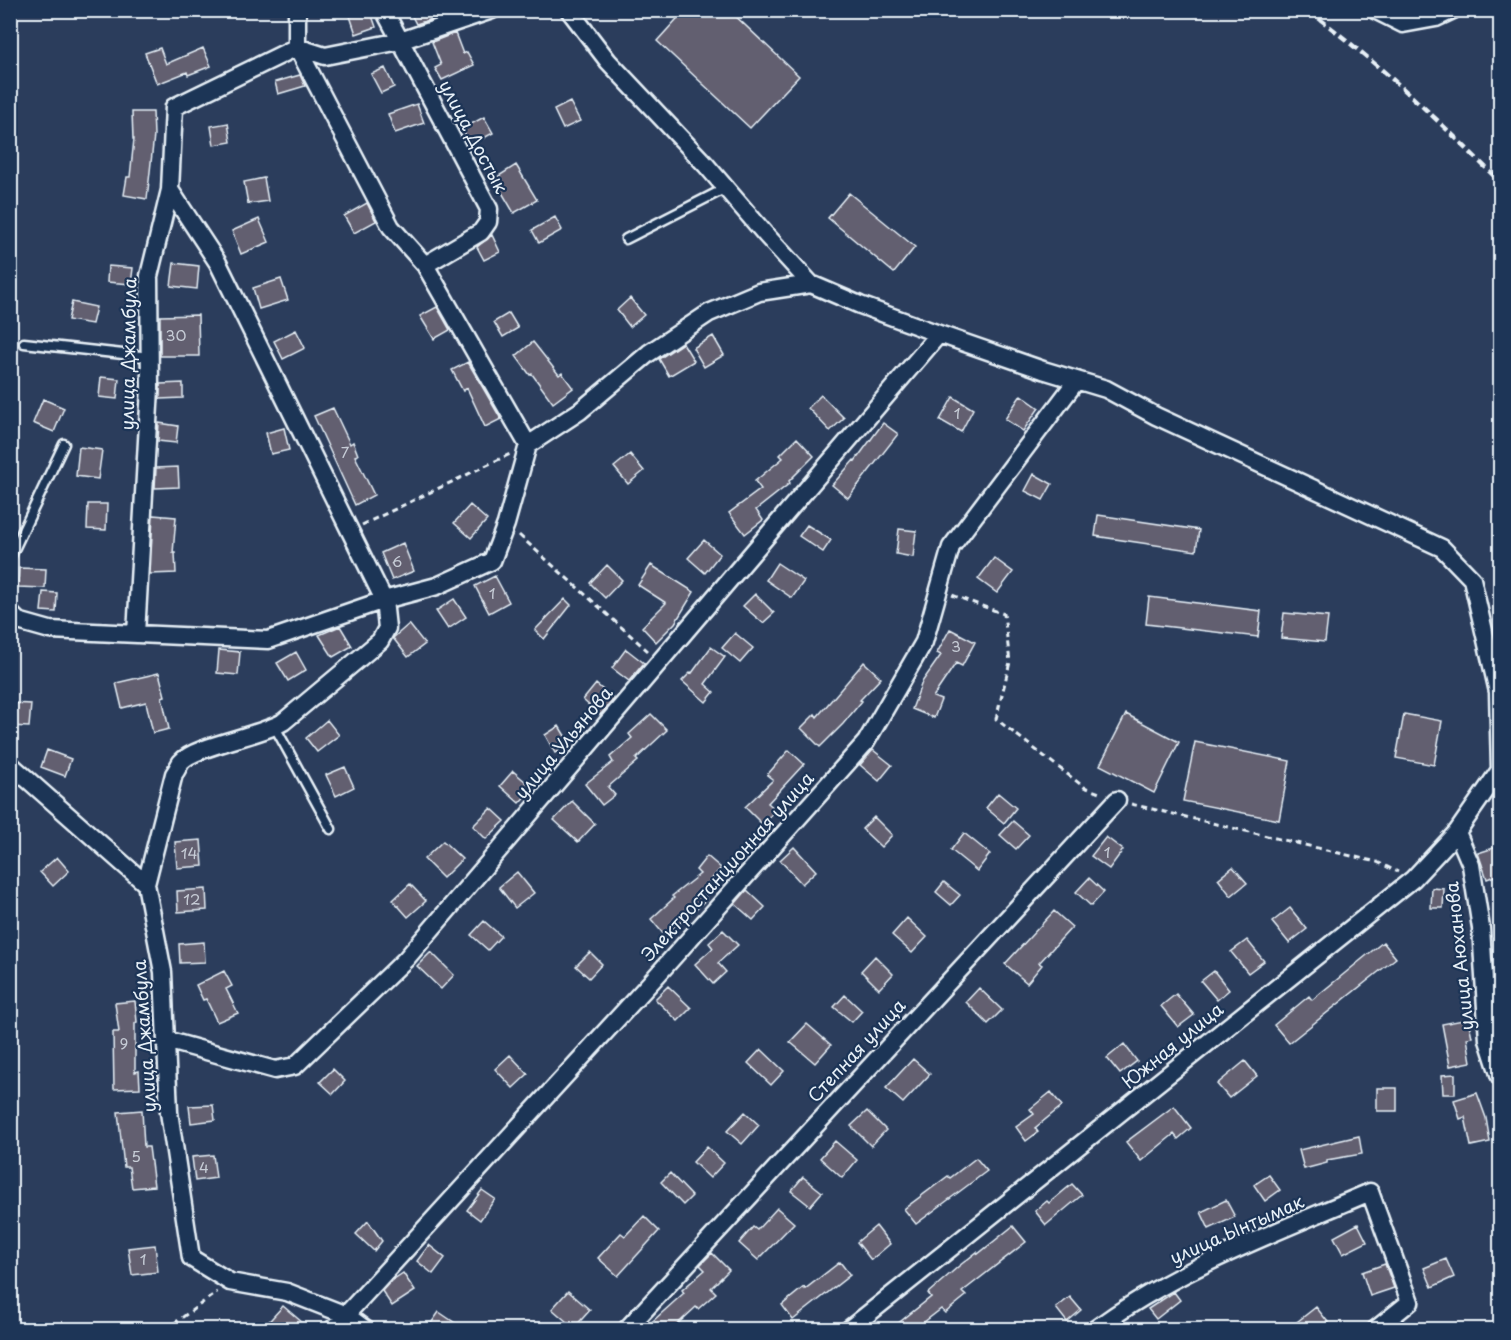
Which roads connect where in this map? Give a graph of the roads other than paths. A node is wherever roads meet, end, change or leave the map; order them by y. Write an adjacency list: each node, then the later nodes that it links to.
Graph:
1 (297, 10): 8 (street)
2 (384, 10): 7 (street, улица Достык)
3 (492, 10): 7 (street)
4 (569, 10): 9 (street)
5 (1375, 10): 6 (street)
6 (1453, 10)
7 (400, 41): 8 (street); 12 (street, улица Достык)
8 (297, 47): 10 (street, улица Джамбула); 12 (street)
9 (726, 188): 11 (lane); 13 (street)
10 (170, 190): 16 (street, улица Джамбула); 21 (street)
11 (626, 239)
12 (425, 265): 19 (street)
13 (811, 284): 14 (street); 19 (street)
14 (939, 334): 17 (street); 31 (street, улица Ульянова)
15 (24, 343): 16 (lane)
16 (150, 357): 23 (street, улица Джамбула)
17 (1077, 380): 26 (street); 33 (street, Электростанционная улица)
18 (64, 444): 20 (lane)
19 (528, 445): 21 (street)
20 (10, 558)
21 (384, 600): 23 (street); 24 (street)
22 (10, 613): 23 (street)
23 (136, 634)
24 (274, 727): 28 (lane); 30 (street)
25 (10, 764): 30 (street)
26 (1500, 770): 29 (street, Южная улица)
27 (1117, 800): 36 (street, Степная улица)
28 (332, 829)
29 (1457, 832): 32 (street, улица Аюханова); 37 (street, Южная улица)
30 (146, 884): 31 (street, улица Джамбула)
31 (166, 1040): 33 (street, улица Джамбула)
32 (1500, 1077)
33 (346, 1315): 34 (street, Электростанционная улица); 35 (street)
34 (332, 1329)
35 (366, 1329)
36 (626, 1329)
37 (848, 1329)
38 (1094, 1329): 39 (street, улица Ынтымак)
39 (1378, 1329)

